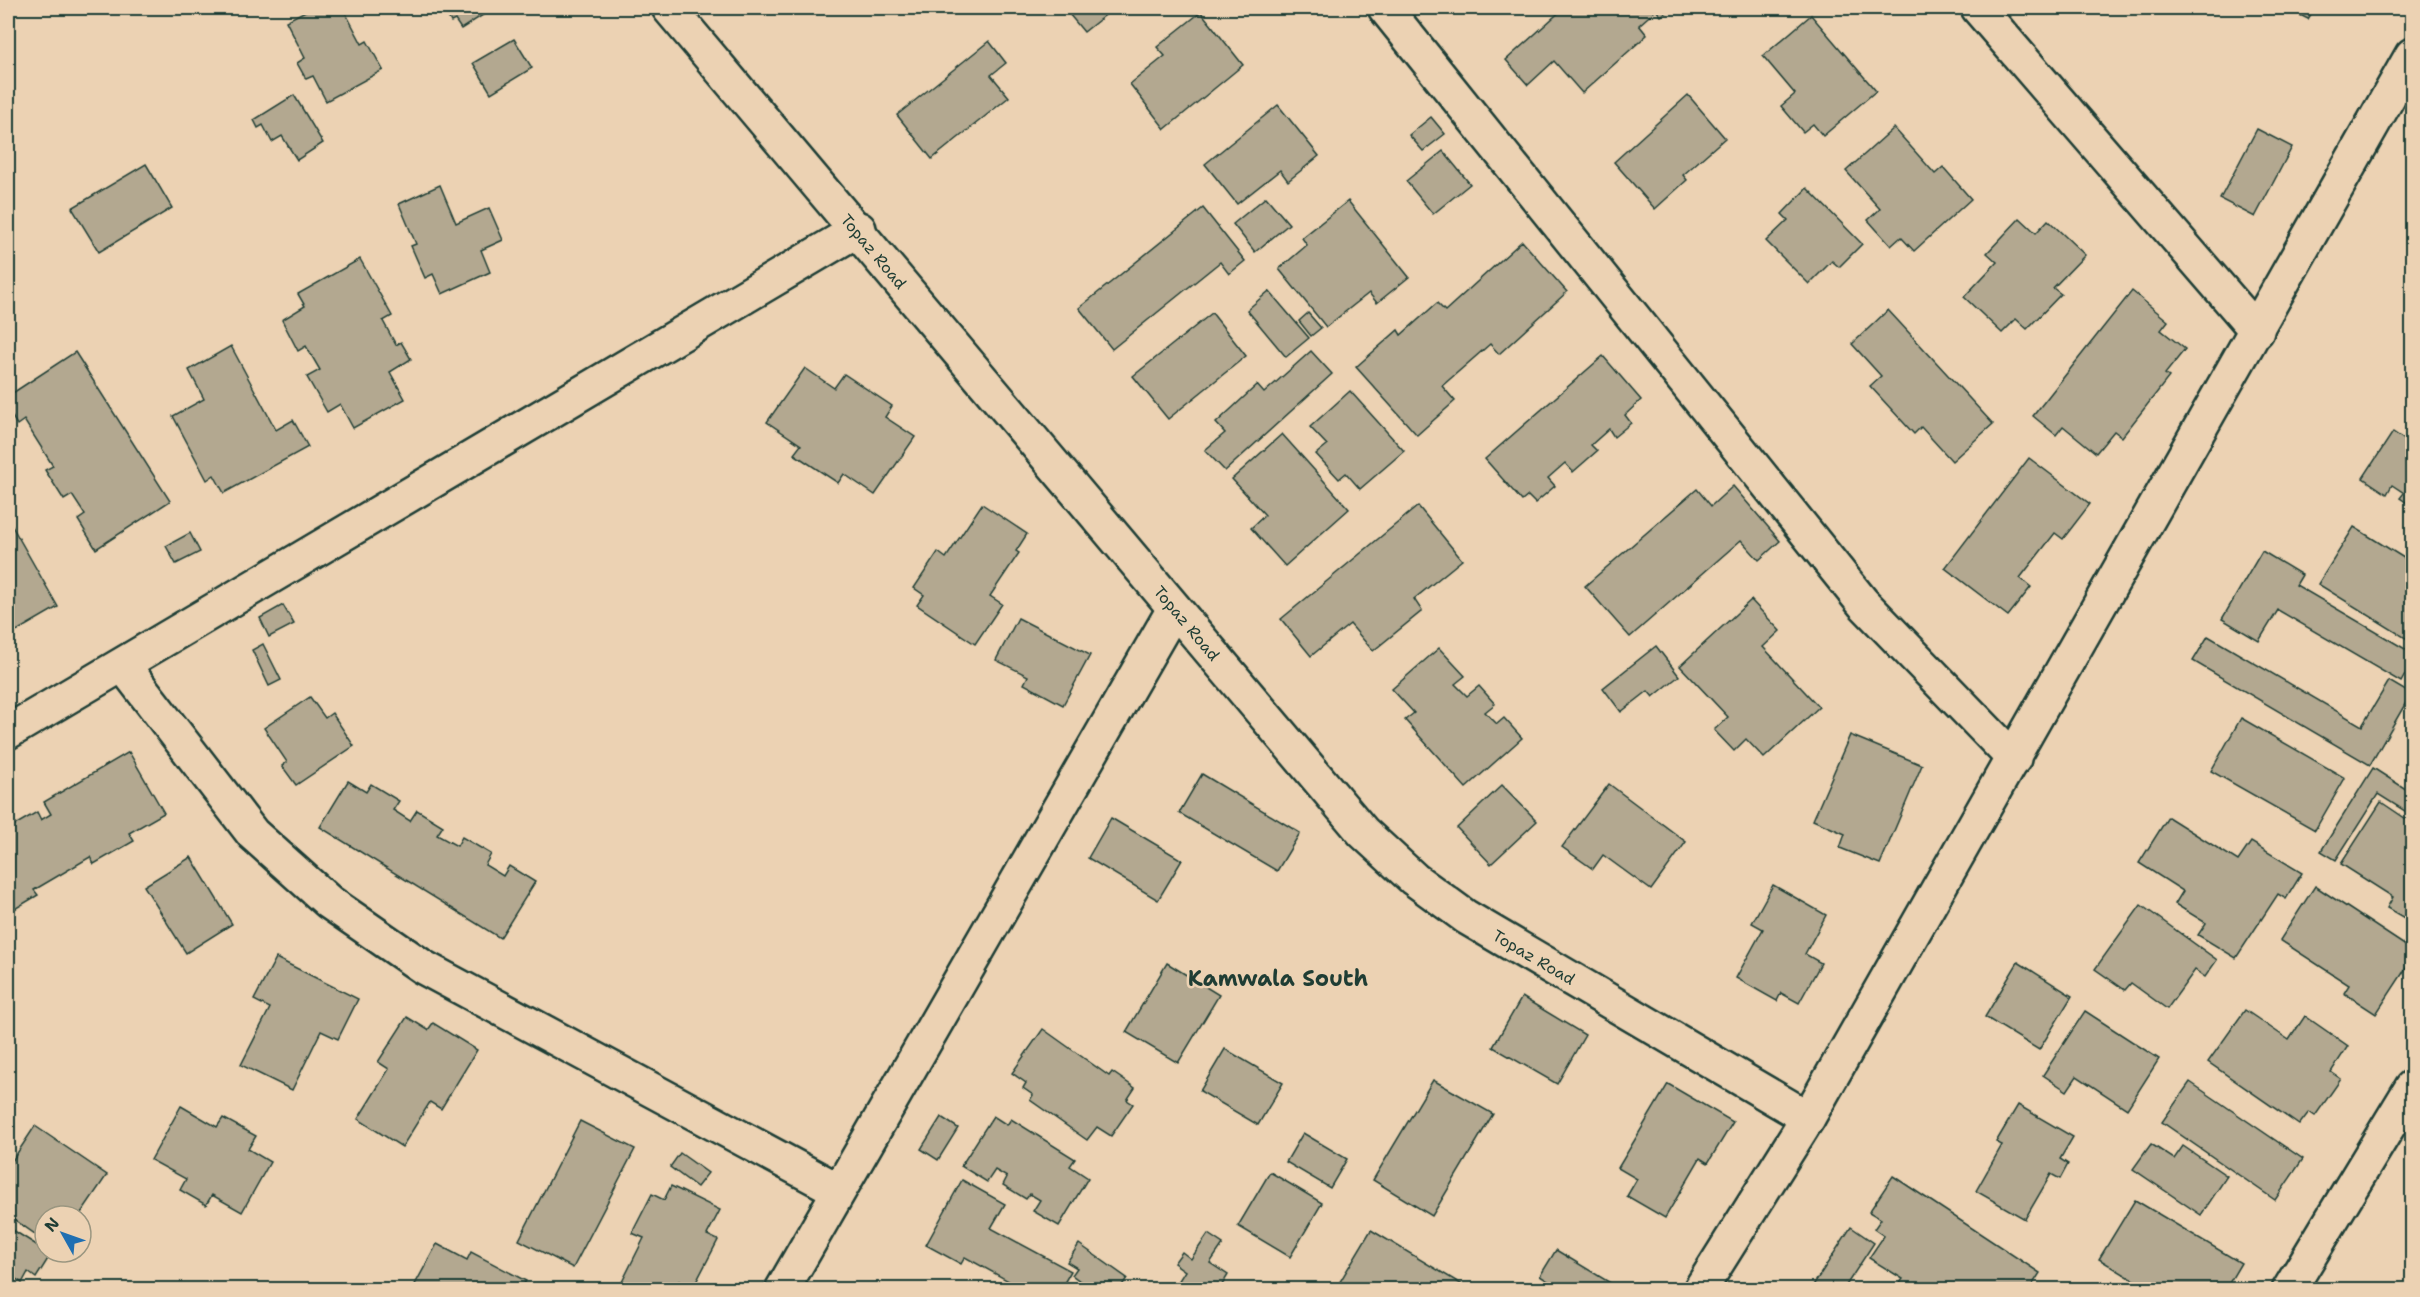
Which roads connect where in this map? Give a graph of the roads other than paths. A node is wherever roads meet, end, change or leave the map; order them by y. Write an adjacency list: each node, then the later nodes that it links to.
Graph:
1 (669, 8): 5 (street, Topaz Road)
2 (1385, 8): 10 (street)
3 (1978, 8): 6 (street)
4 (2412, 55): 6 (street)
5 (859, 230): 7 (street, Topaz Road); 8 (street)
6 (2257, 331): 10 (street)
7 (1174, 609): 12 (street, Topaz Road); 13 (street)
8 (123, 665): 9 (street); 13 (street)
9 (8, 732)
10 (2014, 759): 12 (street)
11 (2412, 1087): 16 (street)
12 (1808, 1118): 15 (street)
13 (838, 1190): 14 (street)
14 (782, 1290)
15 (1700, 1290)
16 (2289, 1290)

